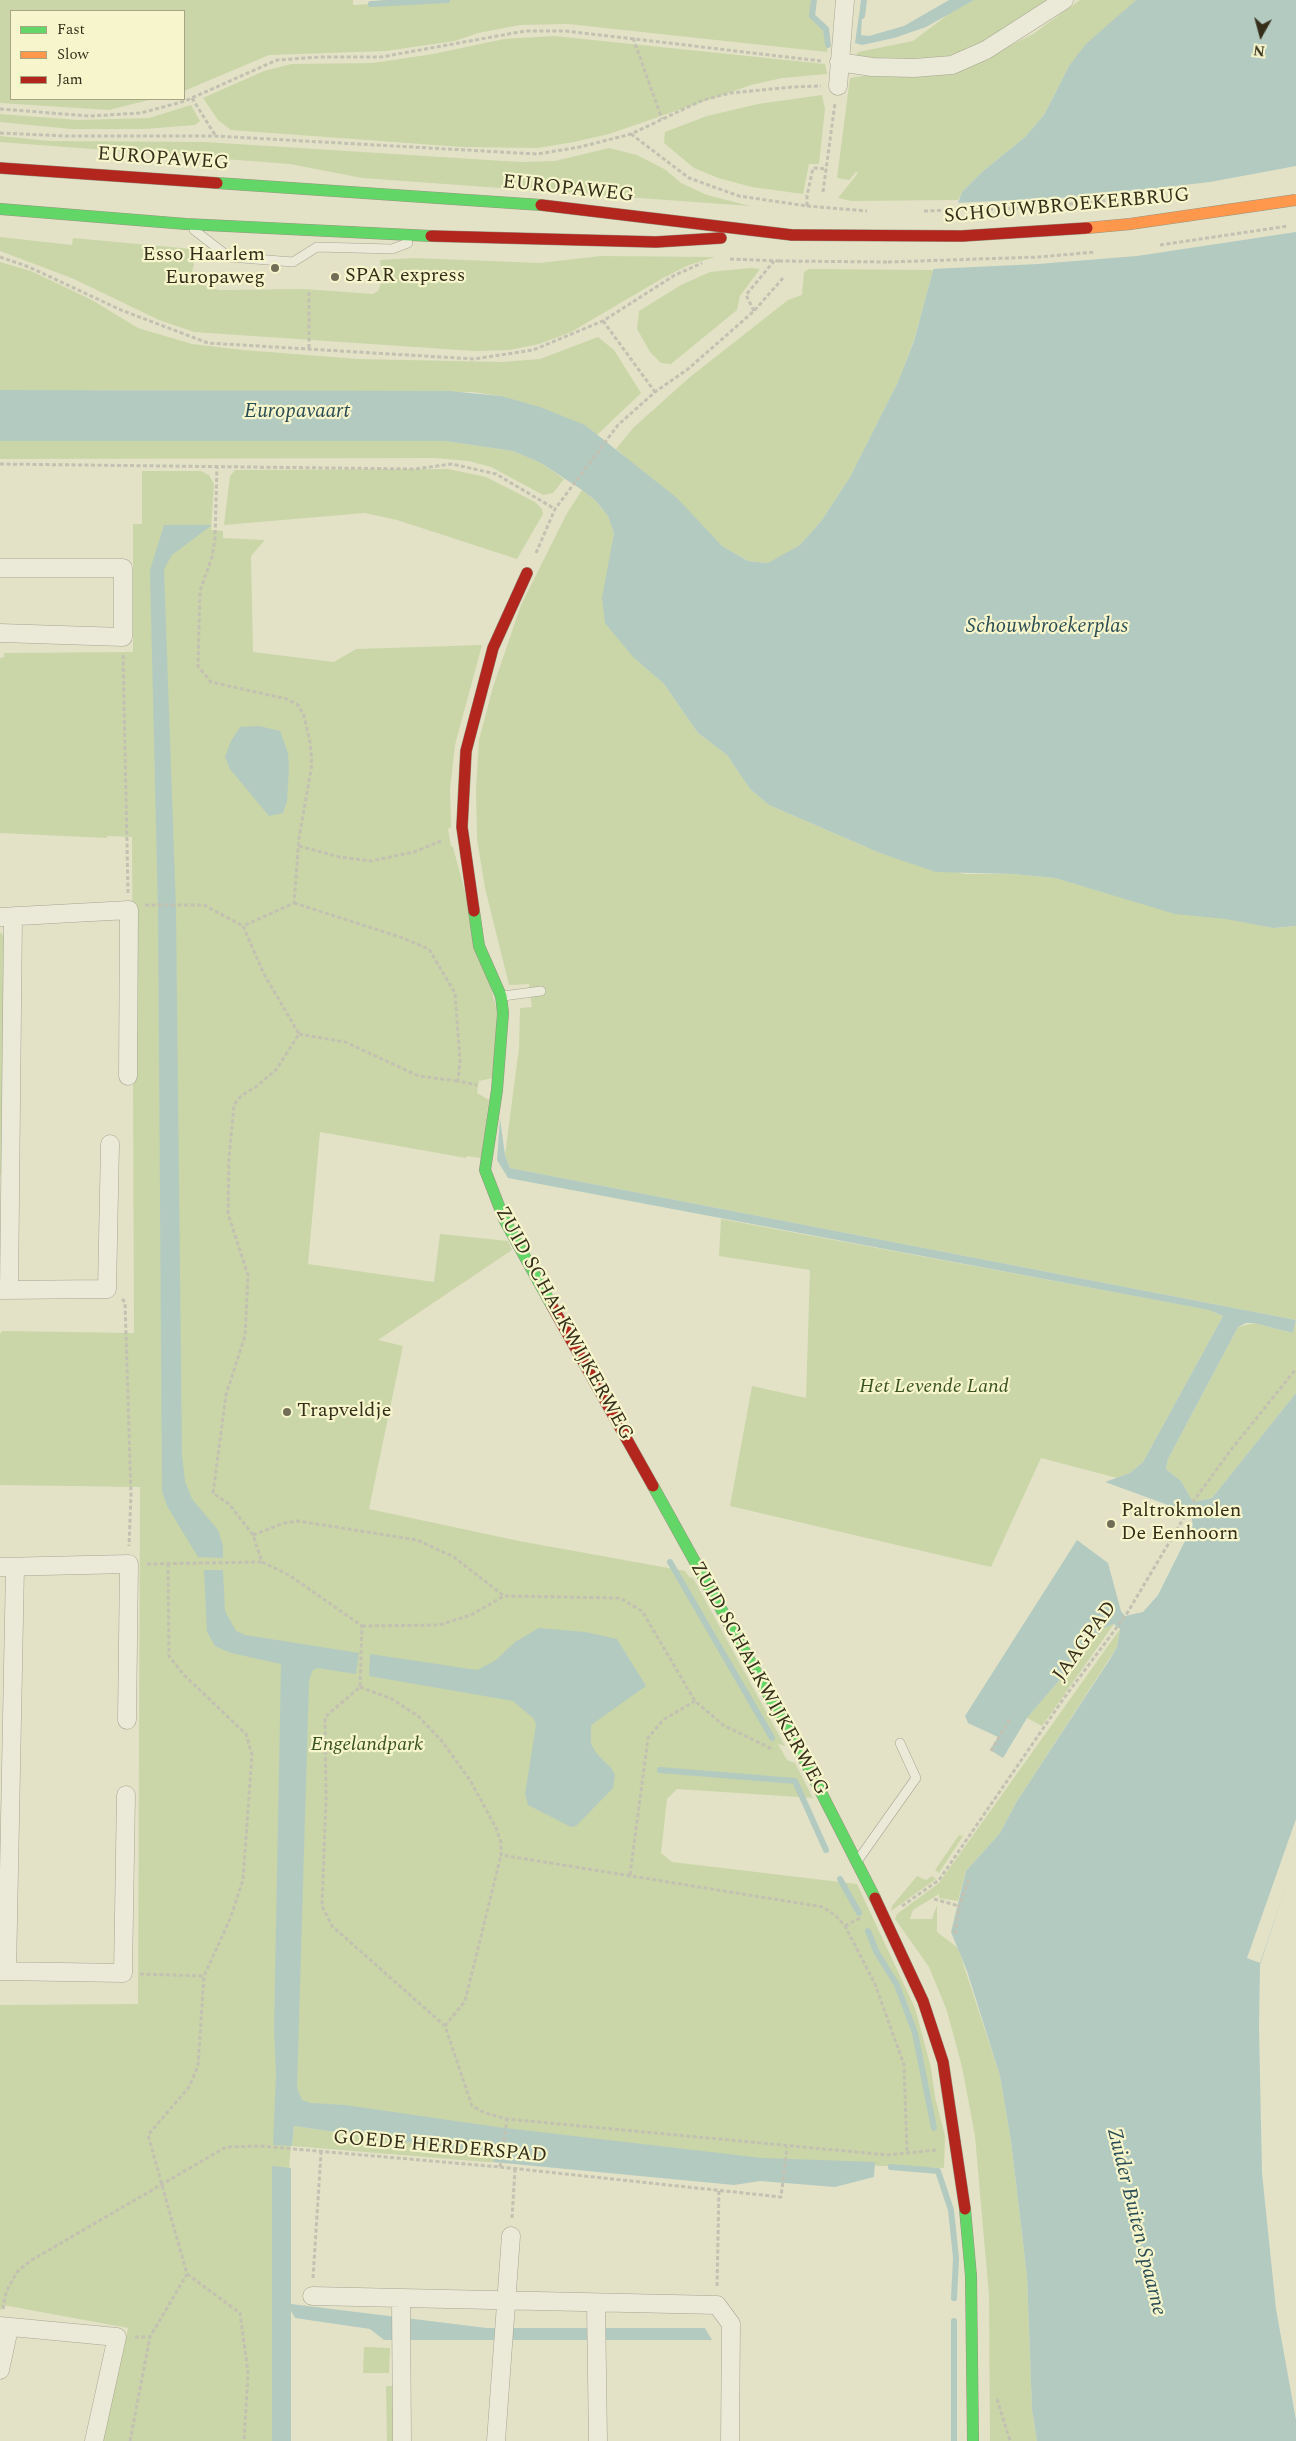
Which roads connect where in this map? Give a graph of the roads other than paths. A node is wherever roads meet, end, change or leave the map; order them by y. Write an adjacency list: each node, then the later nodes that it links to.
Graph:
1 (846, 0): 3 (street)
2 (1064, 0): 3 (street)
3 (839, 62): 4 (street)
4 (838, 86)
5 (0, 168): 9 (main road, EUROPAWEG)
6 (1296, 200): 9 (main road, SCHOUWBROEKERBRUG, bridge)
7 (0, 209): 8 (main road)
8 (186, 224): 10 (main road); 10 (lane)
9 (787, 235): 10 (main road)
10 (431, 236)
11 (0, 568): 13 (street)
12 (527, 573): 16 (main road, ZUID SCHALKWIJKERWEG)
13 (0, 633)
14 (6, 916): 17 (street); 19 (street)
15 (541, 990): 16 (lane)
16 (501, 996): 24 (main road, ZUID SCHALKWIJKERWEG)
17 (128, 1076)
18 (110, 1144): 19 (street)
19 (4, 1290)
20 (7, 1567): 21 (street); 25 (street)
21 (127, 1720)
22 (900, 1743): 24 (lane)
23 (126, 1795): 25 (street)
24 (856, 1862): 38 (main road, ZUID SCHALKWIJKERWEG)
25 (3, 1971)
26 (510, 2236): 29 (street)
27 (312, 2296): 28 (street)
28 (401, 2305): 29 (street); 34 (street)
29 (505, 2309): 30 (street); 35 (street)
30 (596, 2309): 36 (street); 37 (street)
31 (3, 2326): 32 (street); 33 (street)
32 (0, 2370)
33 (94, 2441)
34 (402, 2441)
35 (496, 2441)
36 (598, 2441)
37 (730, 2441)
38 (973, 2441)

